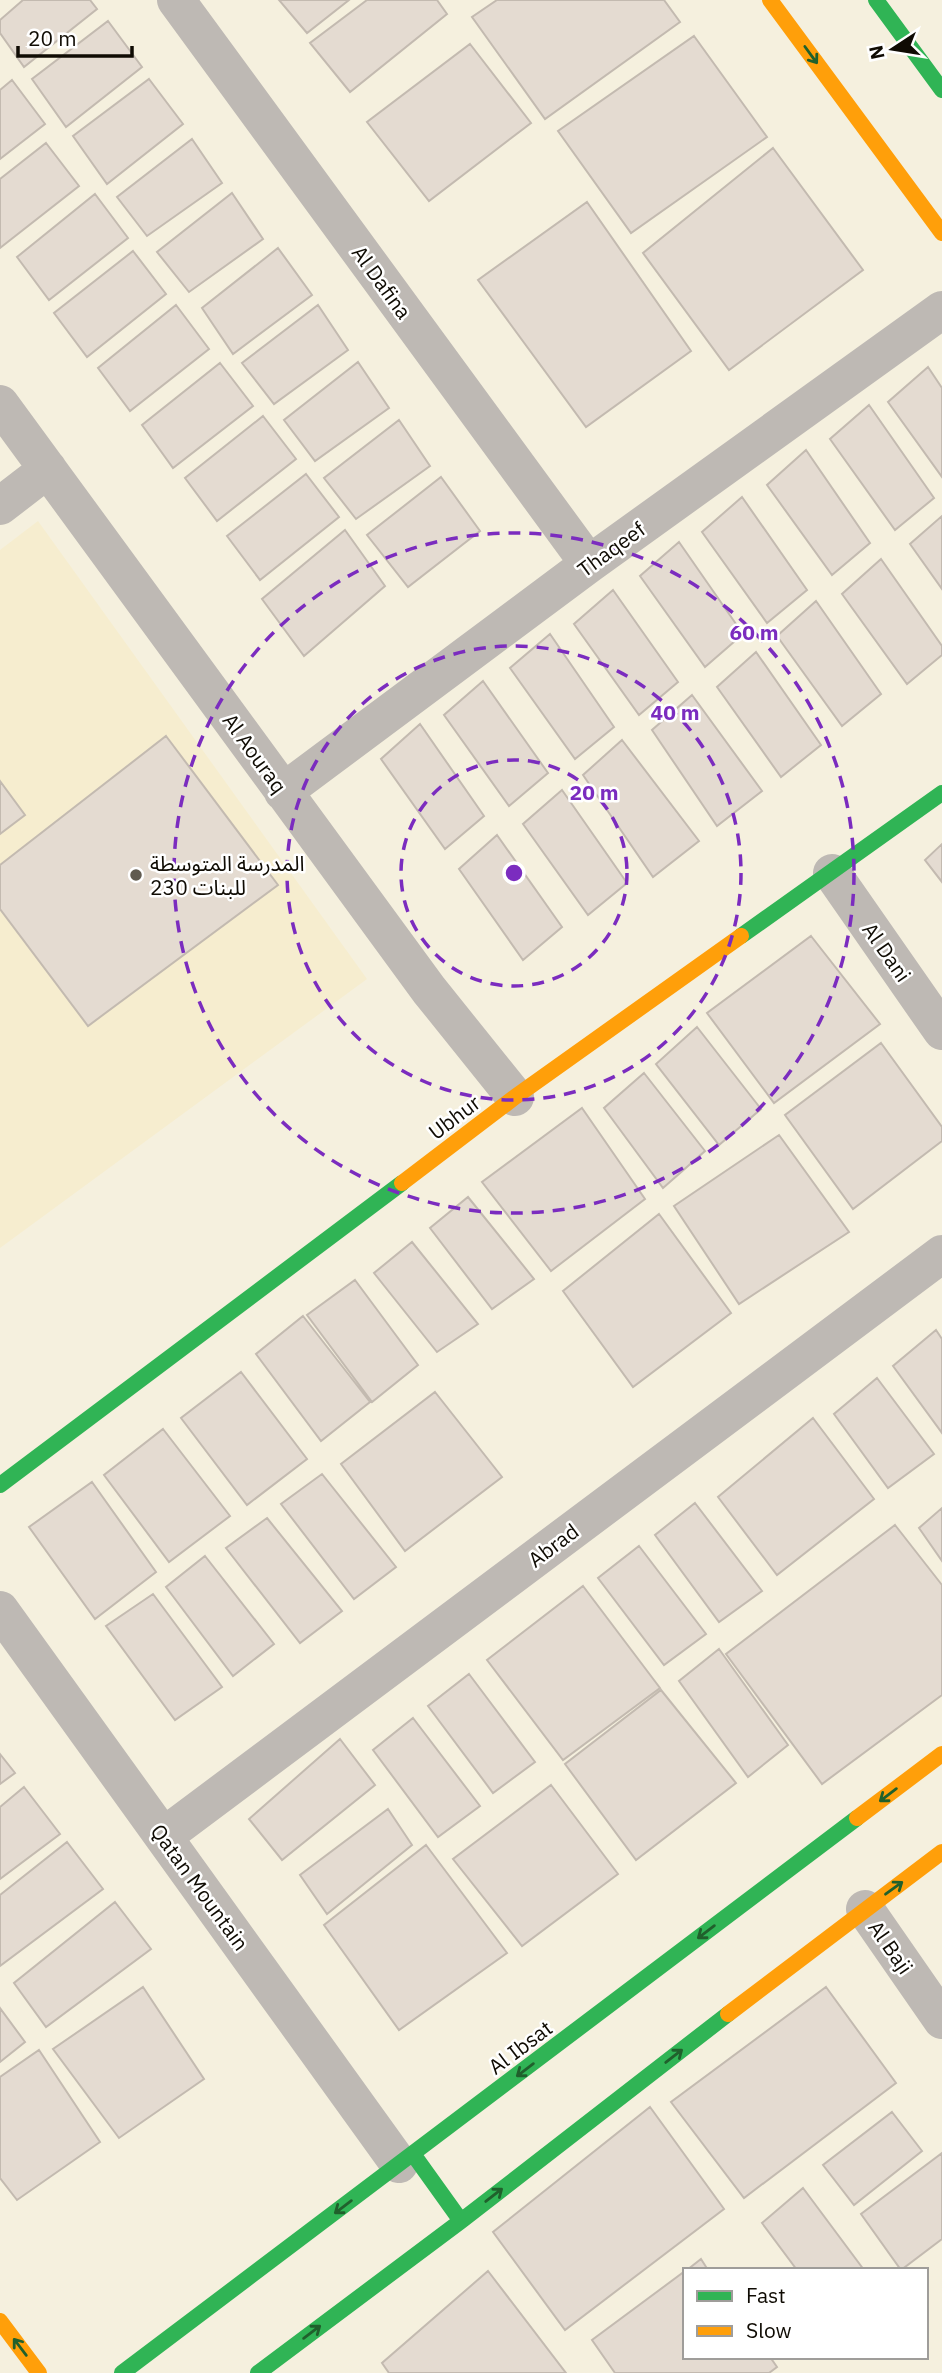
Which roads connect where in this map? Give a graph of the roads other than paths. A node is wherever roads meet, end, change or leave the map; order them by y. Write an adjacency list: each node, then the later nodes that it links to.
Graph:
1 (176, 0): 10 (street, Al Dafina)
2 (770, 0): 5 (street, one-way to 5)
3 (876, 0): 4 (street)
4 (942, 90)
5 (942, 233)
6 (942, 310): 10 (street, Thaqeef)
7 (0, 404): 8 (street, Al Aouraq)
8 (48, 469): 9 (street); 11 (street, Al Aouraq)
9 (0, 506)
10 (589, 565): 11 (street, Thaqeef)
11 (283, 792): 15 (street, Al Aouraq)
12 (942, 793): 13 (street, Ubhur)
13 (832, 873): 14 (street, Al Dani); 15 (street, Ubhur)
14 (942, 1031)
15 (515, 1097): 17 (street, Ubhur)
16 (942, 1254): 20 (street, Abrad)
17 (0, 1485)
18 (0, 1610): 20 (street, Qatan Mountain)
19 (942, 1754): 24 (street, Al Ibsat, one-way to 24)
20 (164, 1836): 24 (street, Qatan Mountain)
21 (942, 1852): 22 (street, one-way to 21)
22 (865, 1909): 23 (street, Al Baji); 25 (street, one-way to 22)
23 (942, 2020)
24 (406, 2159): 25 (street); 28 (street, Al Ibsat, one-way to 28)
25 (461, 2221): 29 (street, one-way to 25)
26 (0, 2320): 27 (street, one-way to 26)
27 (40, 2373)
28 (122, 2373)
29 (258, 2373)

